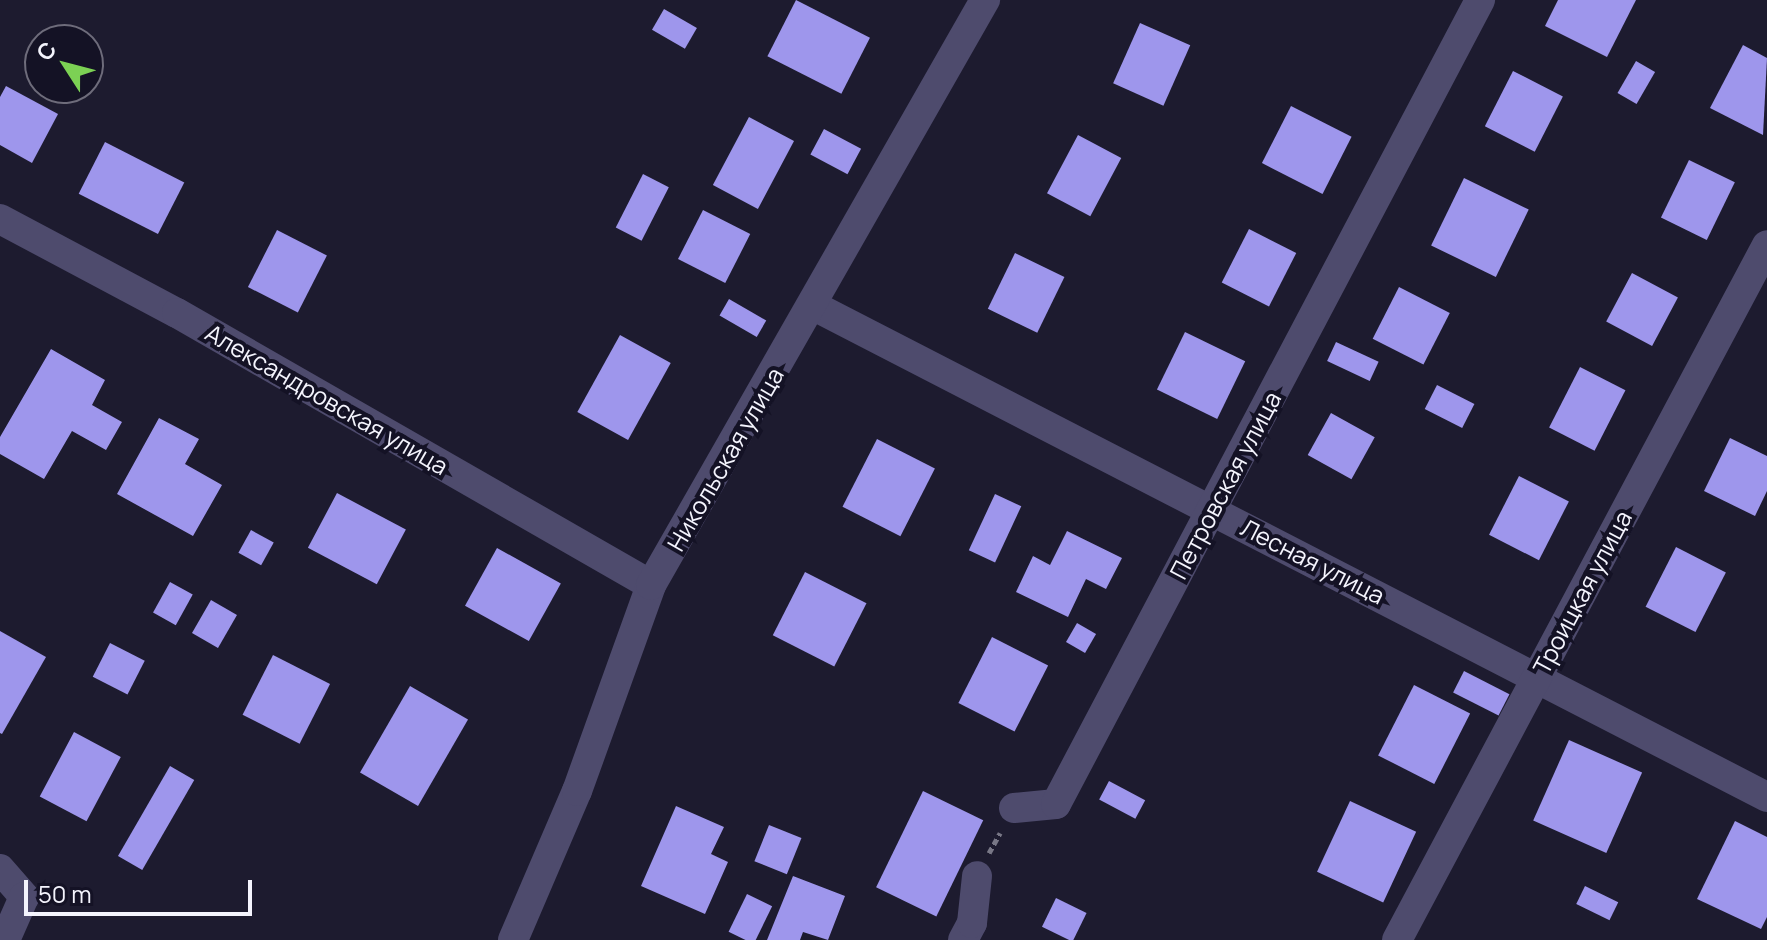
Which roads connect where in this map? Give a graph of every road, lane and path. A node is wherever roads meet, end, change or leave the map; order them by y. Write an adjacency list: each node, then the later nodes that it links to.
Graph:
1 (985, 0): 5 (street, Никольская улица)
2 (1480, 0): 6 (street, Петровская улица)
3 (0, 219): 7 (street, Александровская улица)
4 (1767, 245): 8 (street, Троицкая улица)
5 (814, 306): 6 (street, Лесная улица); 7 (street, Никольская улица)
6 (1212, 510): 8 (street, Лесная улица); 10 (street, Петровская улица)
7 (651, 585): 14 (street, Никольская улица)
8 (1538, 675): 9 (street, Лесная улица); 16 (street, Троицкая улица)
9 (1767, 797)
10 (1014, 808): 12 (path)
11 (0, 869): 13 (street)
12 (977, 876): 15 (street)
13 (5, 940)
14 (513, 940)
15 (963, 940)
16 (1397, 940)

